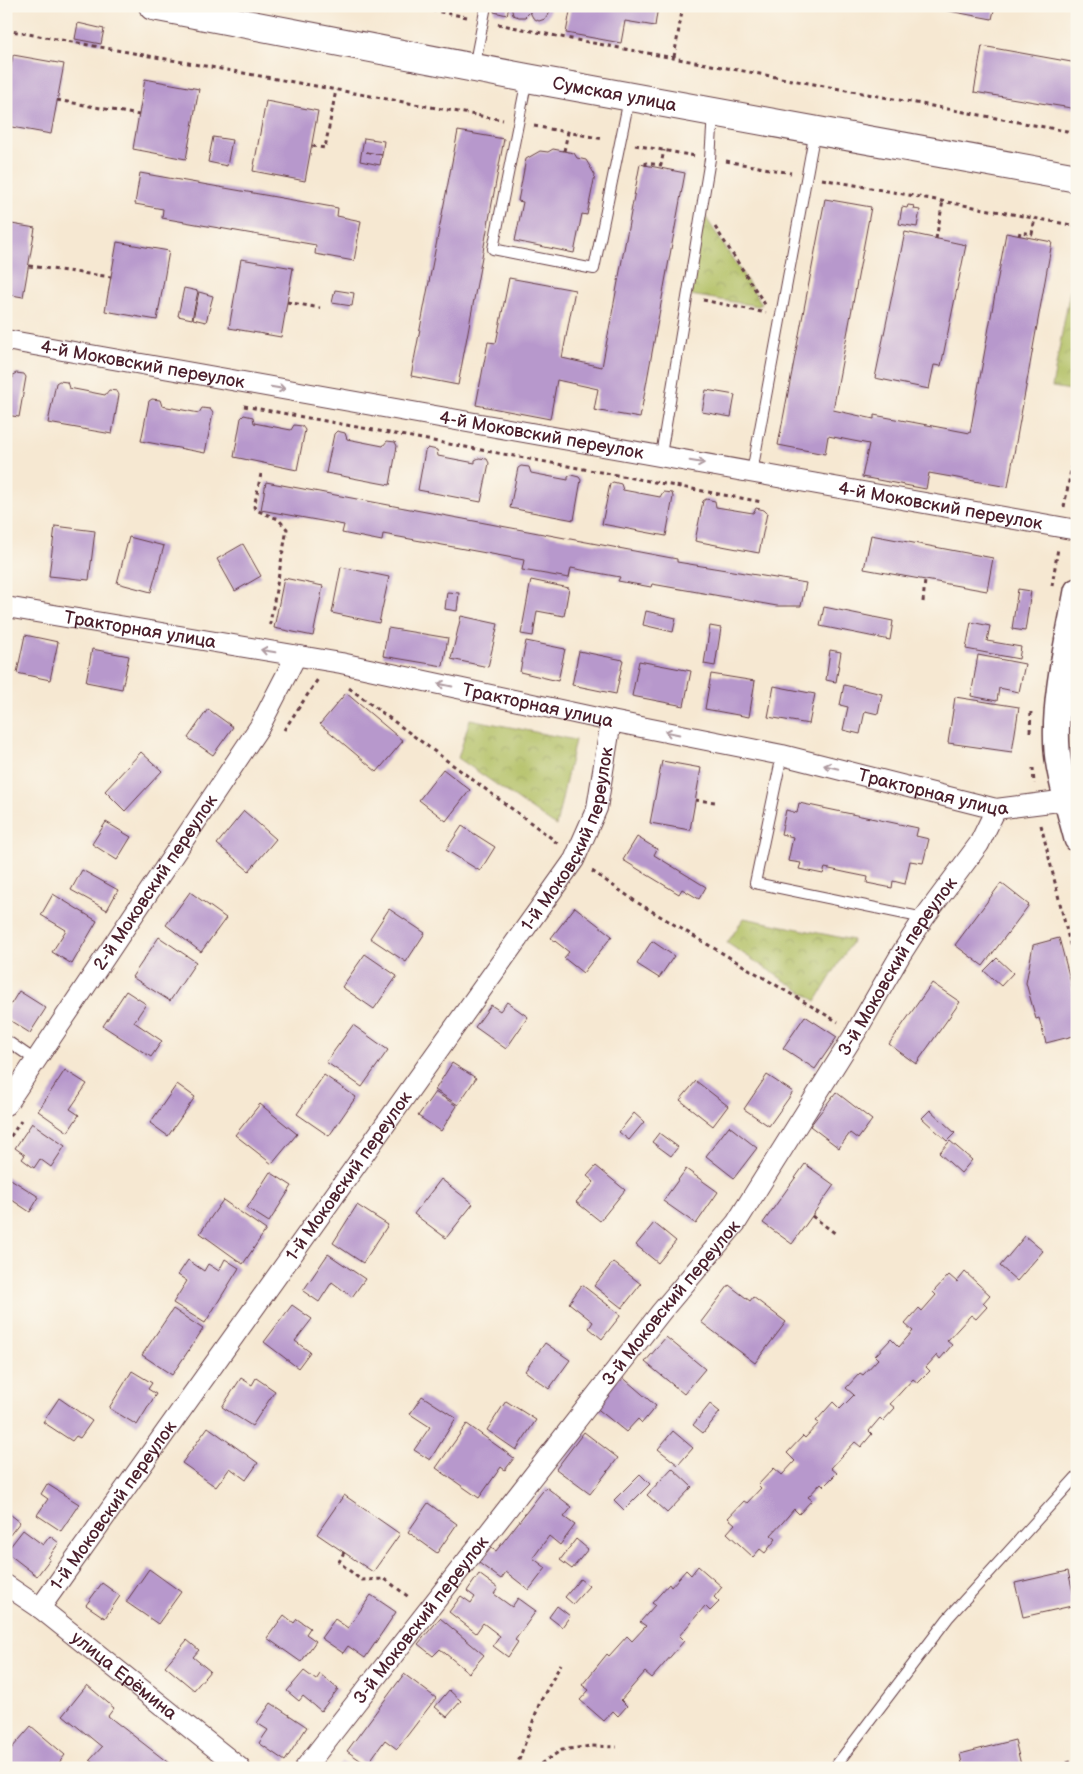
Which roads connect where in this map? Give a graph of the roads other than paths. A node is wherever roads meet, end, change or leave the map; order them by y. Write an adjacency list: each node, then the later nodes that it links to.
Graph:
1 (153, 6): 3 (main road, Сумская улица)
2 (486, 6): 3 (lane)
3 (474, 68): 4 (main road, Сумская улица)
4 (527, 78): 5 (main road, Сумская улица); 5 (lane)
5 (629, 97): 6 (main road, Сумская улица)
6 (714, 112): 7 (main road, Сумская улица); 10 (lane)
7 (815, 130): 8 (main road, Сумская улица); 11 (lane)
8 (1077, 178)
9 (6, 340): 10 (street, 4-й Моковский переулок, one-way to 10)
10 (660, 455): 11 (street, 4-й Моковский переулок, one-way to 11)
11 (752, 472): 12 (street, 4-й Моковский переулок)
12 (1077, 530)
13 (1077, 592): 18 (street)
14 (6, 607): 15 (street, Тракторная улица, one-way to 14)
15 (296, 656): 16 (street, Тракторная улица, one-way to 15); 23 (street, 2-й Моковский переулок)
16 (611, 721): 17 (street, Тракторная улица, one-way to 16); 27 (street, 1-й Моковский переулок)
17 (782, 755): 19 (street, Тракторная улица, one-way to 17); 21 (lane)
18 (1067, 800): 19 (street, Тракторная улица); 20 (street)
19 (996, 808): 21 (street, 3-й Моковский переулок)
20 (1077, 839)
21 (924, 918): 29 (street, 3-й Моковский переулок)
22 (6, 1040): 23 (lane)
23 (35, 1060): 24 (street, 2-й Моковский переулок)
24 (6, 1105)
25 (1077, 1476): 30 (lane)
26 (6, 1585): 27 (street, улица Ерёмина)
27 (40, 1608): 28 (street, улица Ерёмина)
28 (240, 1768)
29 (305, 1768)
30 (834, 1768)

